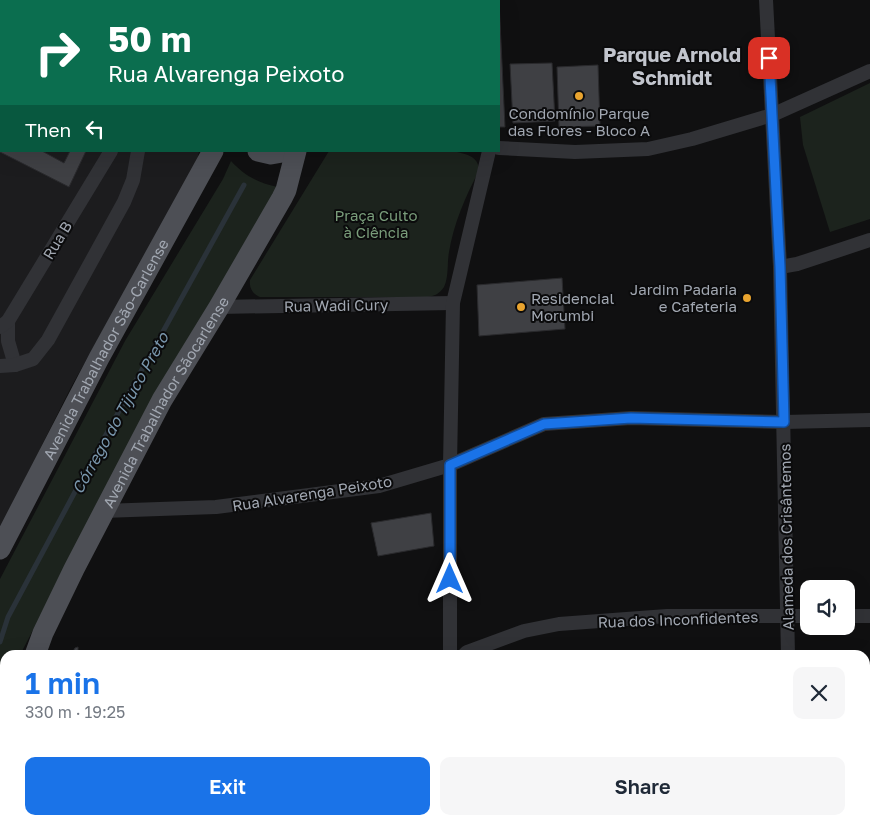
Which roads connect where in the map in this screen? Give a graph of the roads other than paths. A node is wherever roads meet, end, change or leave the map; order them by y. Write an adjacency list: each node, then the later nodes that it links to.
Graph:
1 (766, 0): 3 (street, Alameda dos Crisântemos)
2 (870, 71): 3 (street)
3 (772, 115): 4 (street); 15 (street, Alameda dos Crisântemos)
4 (500, 148)
5 (110, 152): 18 (street, Rua B)
6 (138, 152): 19 (street)
7 (197, 152): 13 (main road)
8 (213, 152): 13 (main road, Avenida Trabalhador São-Carlense)
9 (262, 152): 10 (main road)
10 (282, 152)
11 (296, 152): 17 (main road, Avenida Trabalhador Sãocarlense)
12 (489, 152): 16 (street)
13 (193, 191): 25 (main road, Avenida Trabalhador São-Carlense)
14 (870, 240): 15 (street)
15 (780, 267): 22 (street, Alameda dos Crisântemos)
16 (453, 304): 17 (street, Rua Wadi Cury); 23 (street)
17 (219, 307): 24 (main road, Avenida Trabalhador Sãocarlense)
18 (4, 324): 19 (street)
19 (15, 365): 20 (street)
20 (0, 366)
21 (870, 420): 22 (street, Rua Alvarenga Peixoto)
22 (784, 422): 23 (street, Rua Alvarenga Peixoto); 26 (street, Alameda dos Crisântemos)
23 (450, 465): 24 (street, Rua Alvarenga Peixoto); 31 (street)
24 (103, 511): 30 (main road, Avenida Trabalhador Sãocarlense)
25 (0, 549)
26 (788, 616): 27 (street, Rua dos Inconfidentes); 32 (street, Rua dos Inconfidentes); 33 (street, Alameda dos Crisântemos)
27 (800, 616)
28 (855, 616): 29 (street)
29 (870, 616)
30 (38, 650)
31 (450, 650)
32 (472, 650)
33 (788, 650)

